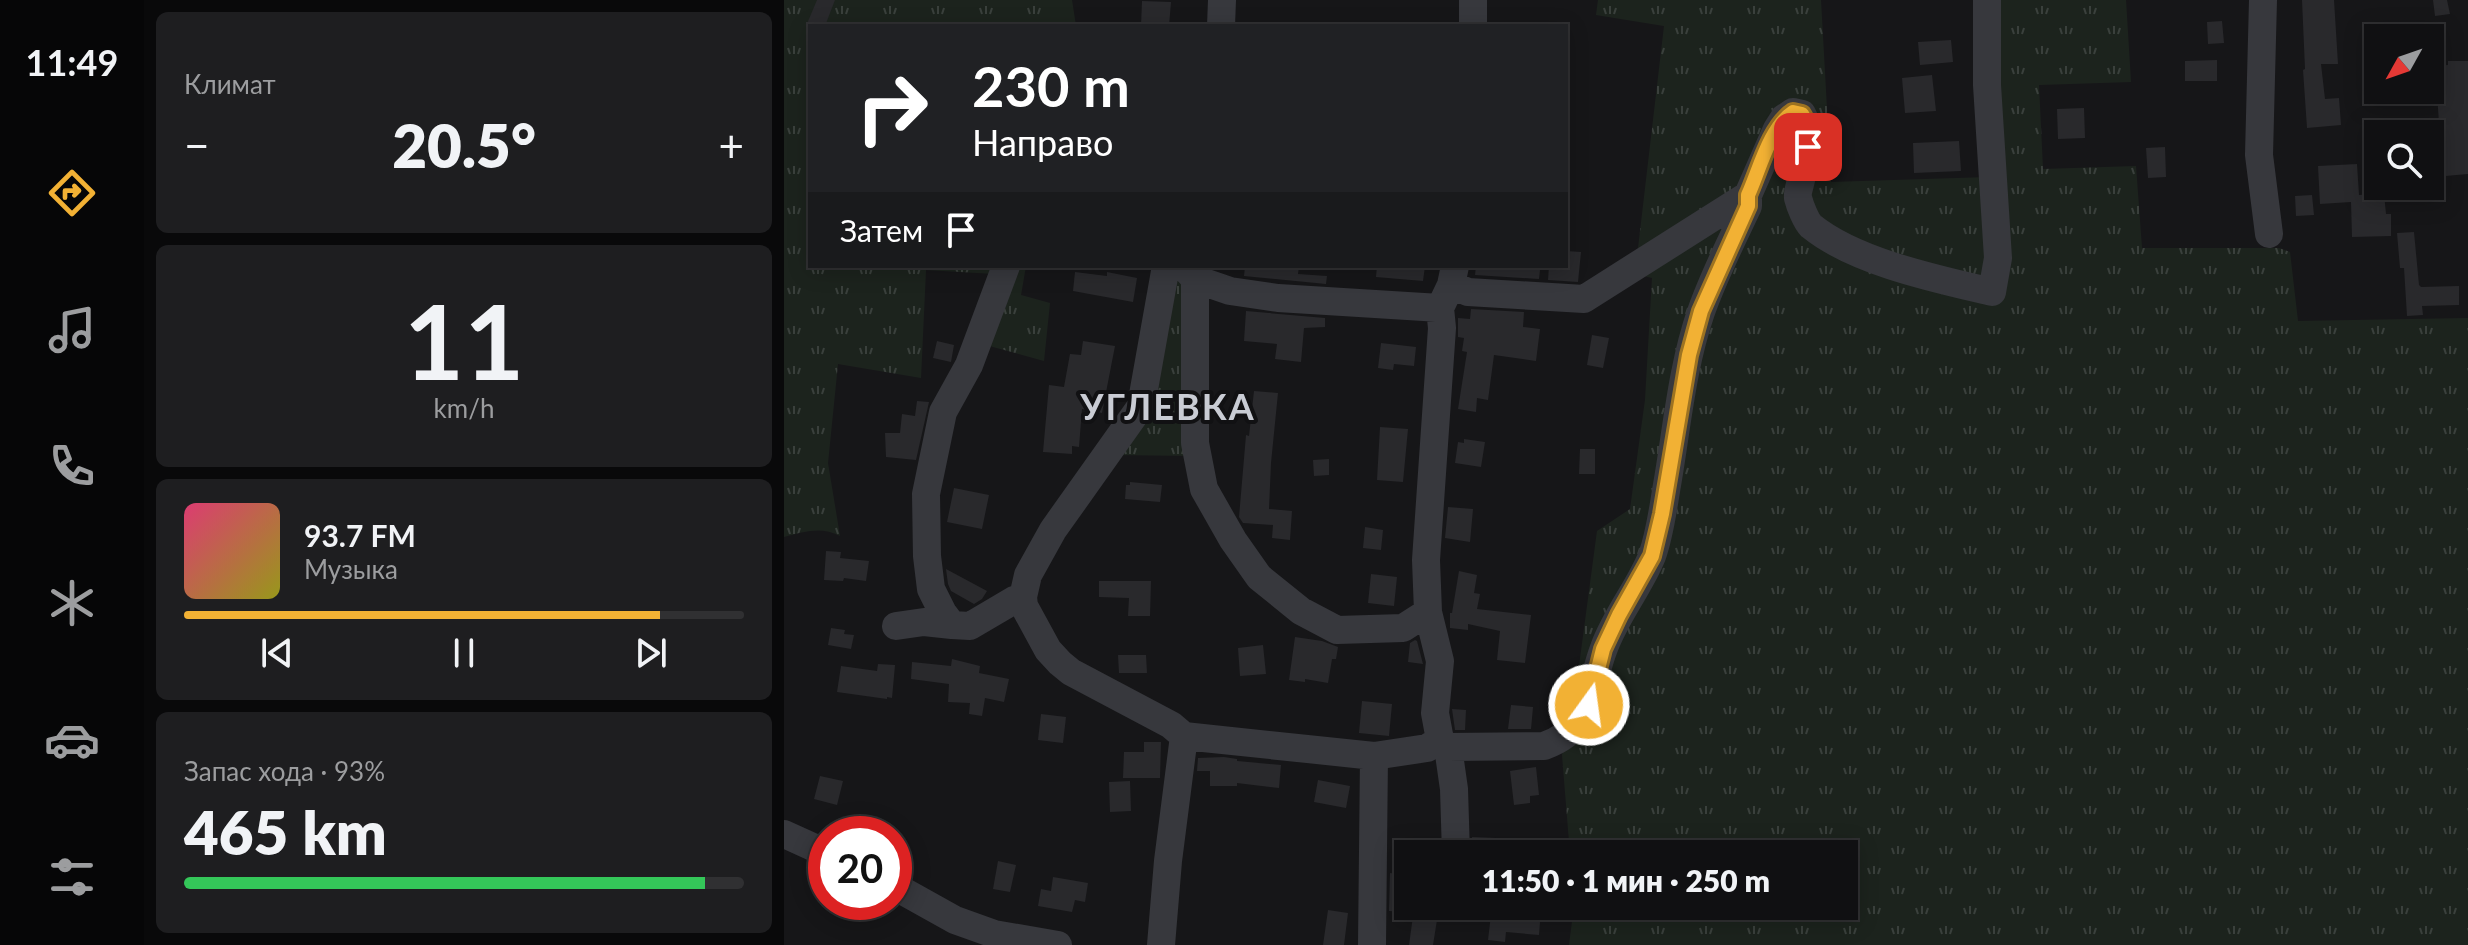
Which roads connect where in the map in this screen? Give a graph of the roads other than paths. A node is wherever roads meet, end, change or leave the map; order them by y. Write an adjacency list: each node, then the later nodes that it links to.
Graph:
1 (1222, 0): 5 (street)
2 (1473, 0): 6 (street)
3 (1987, 0): 7 (street)
4 (2263, 0): 8 (street)
5 (1221, 24)
6 (1473, 24)
7 (1748, 195): 12 (street); 18 (street)
8 (2269, 234)
9 (1005, 268): 15 (street)
10 (1166, 268): 13 (street)
11 (1189, 272): 12 (street); 14 (street)
12 (1449, 286): 14 (street)
13 (1023, 597): 15 (street); 17 (street)
14 (1428, 612): 18 (street)
15 (952, 625): 16 (street)
16 (896, 626)
17 (1184, 736): 19 (street); 25 (street)
18 (1444, 744): 19 (street); 21 (street)
19 (1374, 756): 26 (street)
20 (784, 834): 22 (street)
21 (1456, 840)
22 (808, 845)
23 (912, 896): 24 (street)
24 (1058, 945)
25 (1161, 945)
26 (1372, 945)

